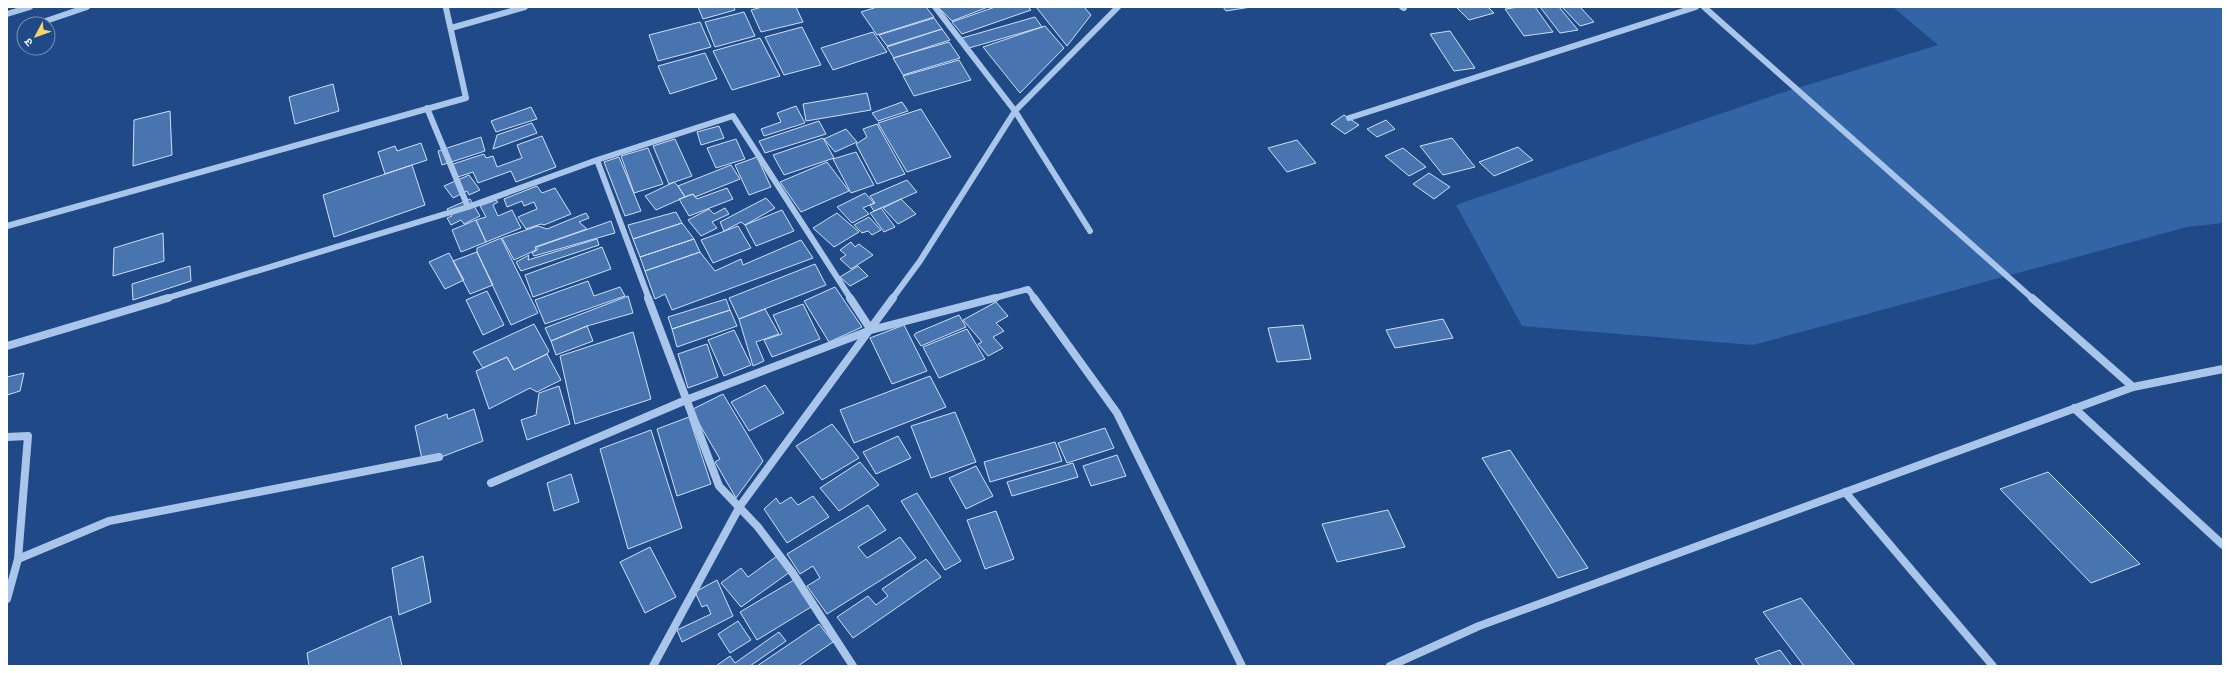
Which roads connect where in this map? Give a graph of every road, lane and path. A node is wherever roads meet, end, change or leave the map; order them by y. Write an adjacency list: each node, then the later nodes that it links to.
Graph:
1 (30, 7): 9 (street)
2 (87, 7): 10 (street)
3 (525, 7): 11 (street)
4 (935, 7): 13 (street)
5 (1118, 7): 13 (street)
6 (1696, 7): 14 (street)
7 (1704, 7): 22 (street)
8 (446, 8): 11 (street)
9 (7, 14)
10 (56, 18)
11 (451, 28): 12 (street)
12 (427, 108): 16 (street); 17 (street)
13 (1015, 110): 18 (street); 19 (street)
14 (1349, 118)
15 (597, 160): 16 (street); 19 (street); 23 (street)
16 (468, 208): 20 (street)
17 (7, 226)
18 (1090, 231)
19 (871, 330): 23 (street); 29 (street); 35 (street)
20 (7, 346)
21 (2223, 369): 22 (street)
22 (2133, 387): 24 (street)
23 (686, 400): 27 (street); 29 (street)
24 (2074, 408): 28 (street); 30 (street)
25 (7, 437): 31 (street)
26 (439, 458): 31 (street)
27 (492, 483)
28 (1846, 492): 36 (street); 37 (street)
29 (740, 506): 33 (street); 34 (street)
30 (2223, 545)
31 (18, 559): 32 (street)
32 (7, 599)
33 (653, 666)
34 (854, 666)
35 (1242, 666)
36 (1390, 666)
37 (1993, 666)

